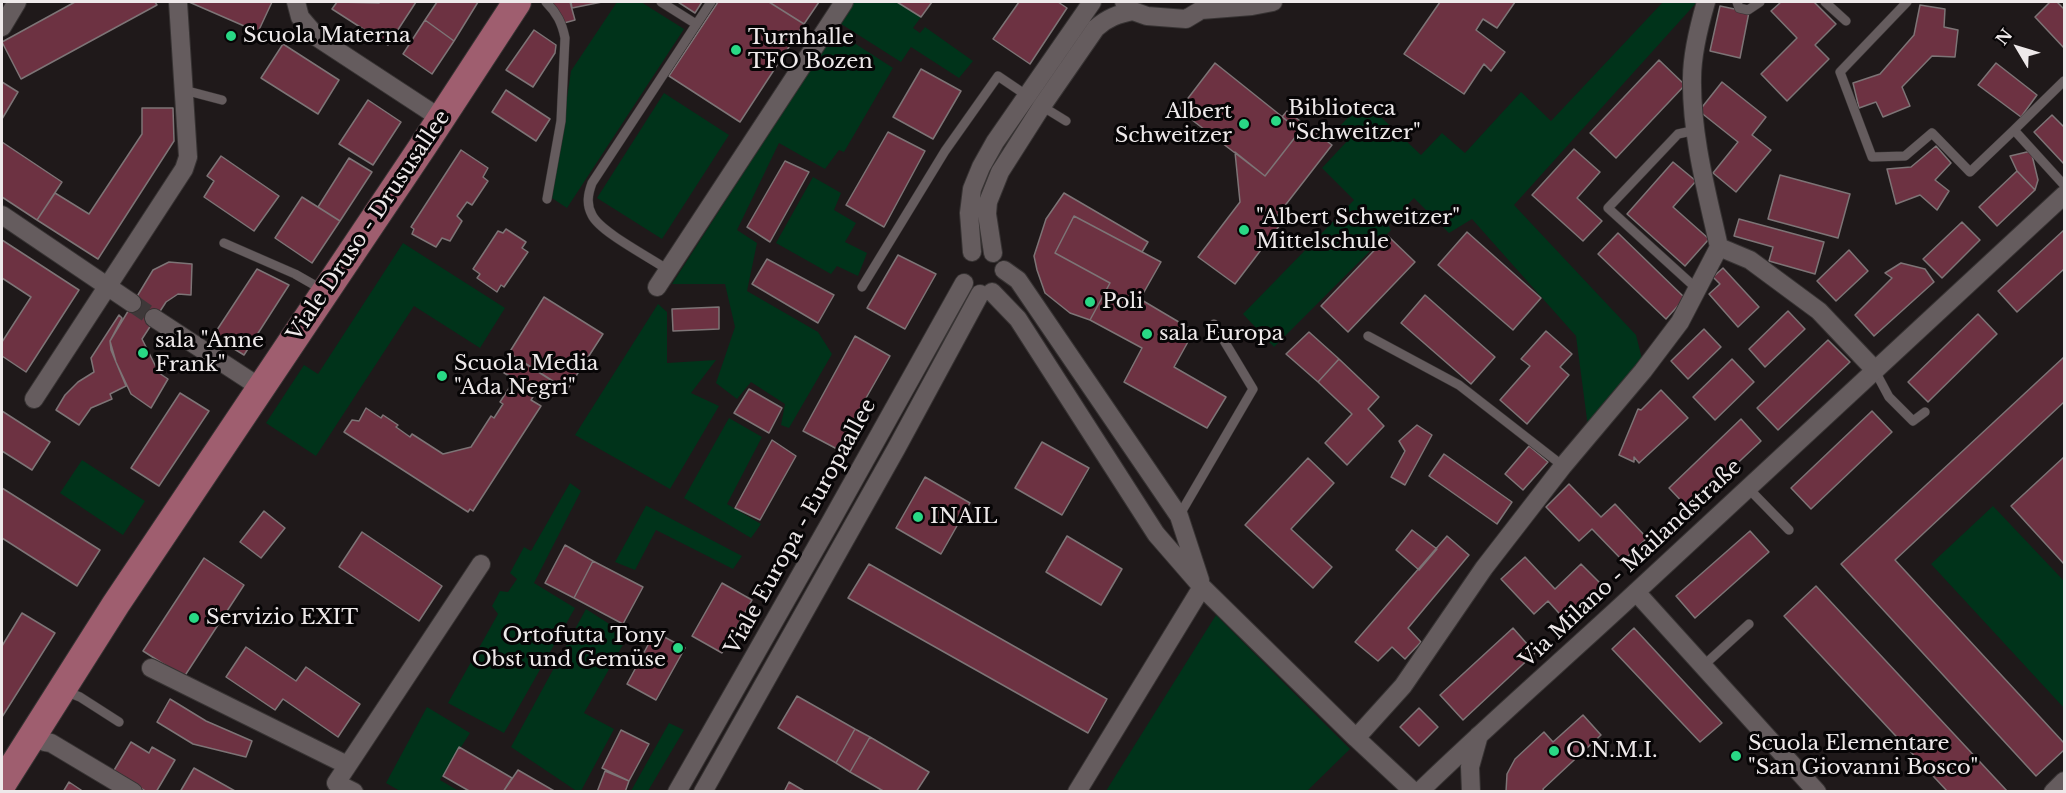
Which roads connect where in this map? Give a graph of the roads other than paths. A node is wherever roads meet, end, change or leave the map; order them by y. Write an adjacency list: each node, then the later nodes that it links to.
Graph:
1 (17, 2): 20 (street)
2 (178, 2): 22 (street)
3 (296, 2): 25 (street)
4 (517, 2): 25 (main road, Viale Druso - Drususallee)
5 (546, 2): 31 (lane)
6 (661, 2): 19 (lane)
7 (711, 2): 19 (lane)
8 (844, 2): 37 (street)
9 (1092, 2): 24 (street, Viale Europa - Europaallee)
10 (1273, 2): 17 (street)
11 (1706, 2): 27 (street)
12 (1737, 2): 13 (lane)
13 (1760, 2)
14 (1825, 2): 18 (lane)
15 (1907, 2): 28 (lane)
16 (1128, 6): 17 (street); 24 (street, Viale Europa - Europaallee)
17 (1204, 6)
18 (1846, 21)
19 (696, 24): 37 (lane)
20 (2, 27)
21 (2064, 81): 28 (lane)
22 (184, 90): 23 (lane); 40 (street)
23 (222, 100)
24 (1034, 101): 26 (lane); 35 (street, Viale Europa - Europaallee); 36 (street, Viale Europa - Europaallee); 42 (lane)
25 (440, 118): 44 (main road, Viale Druso - Drususallee)
26 (1066, 121)
27 (1696, 130): 34 (street); 43 (lane)
28 (2014, 130): 29 (lane)
29 (2064, 185)
30 (2064, 195): 50 (street, Via Milano - Mailandstraße)
31 (546, 199)
32 (2, 215): 40 (street)
33 (224, 243): 44 (lane)
34 (1719, 247): 43 (street); 50 (street)
35 (972, 252): 36 (street); 39 (street, Viale Europa - Europaallee)
36 (993, 253): 38 (street, Viale Europa - Europaallee)
37 (668, 270): 41 (street)
38 (1004, 270): 45 (street, Viale Europa - Europaallee); 57 (street)
39 (964, 283): 45 (street); 76 (street, Viale Europa - Europaallee)
40 (108, 287): 46 (street); 52 (street)
41 (657, 287)
42 (862, 287)
43 (1697, 289): 54 (street)
44 (326, 292): 51 (main road, Viale Druso - Drususallee)
45 (986, 293): 56 (street); 77 (street, Viale Europa - Europaallee)
46 (132, 303)
47 (154, 318): 51 (street)
48 (1214, 324): 57 (lane)
49 (1368, 336): 54 (lane)
50 (1874, 369): 53 (lane); 55 (street, Via Milano - Mailandstraße)
51 (261, 388): 66 (main road, Viale Druso - Drususallee)
52 (34, 399)
53 (1924, 412)
54 (1563, 466): 70 (street)
55 (1748, 488): 58 (lane); 62 (street, Via Milano - Mailandstraße)
56 (1140, 507): 57 (street); 59 (street)
57 (1176, 511): 59 (street); 61 (street)
58 (1788, 530)
59 (1167, 546): 61 (street)
60 (481, 564): 71 (street)
61 (1202, 587): 70 (street); 78 (street)
62 (1636, 592): 64 (street); 68 (street, Via Milano - Mailandstraße)
63 (1749, 624): 64 (lane)
64 (1703, 666): 82 (street)
65 (151, 668): 71 (street)
66 (63, 690): 67 (lane); 69 (main road, Viale Druso - Drususallee)
67 (119, 722)
68 (1479, 733): 80 (street, Via Milano - Mailandstraße); 81 (street)
69 (33, 735): 73 (main road, Viale Druso - Drususallee); 74 (street)
70 (1356, 738): 79 (street)
71 (347, 765): 75 (street)
72 (2064, 781): 83 (street)
73 (2, 784)
74 (132, 792)
75 (354, 792)
76 (677, 792)
77 (703, 792)
78 (1077, 792)
79 (1414, 792)
80 (1419, 792)
81 (1471, 792)
82 (1817, 792)
83 (2053, 792)

